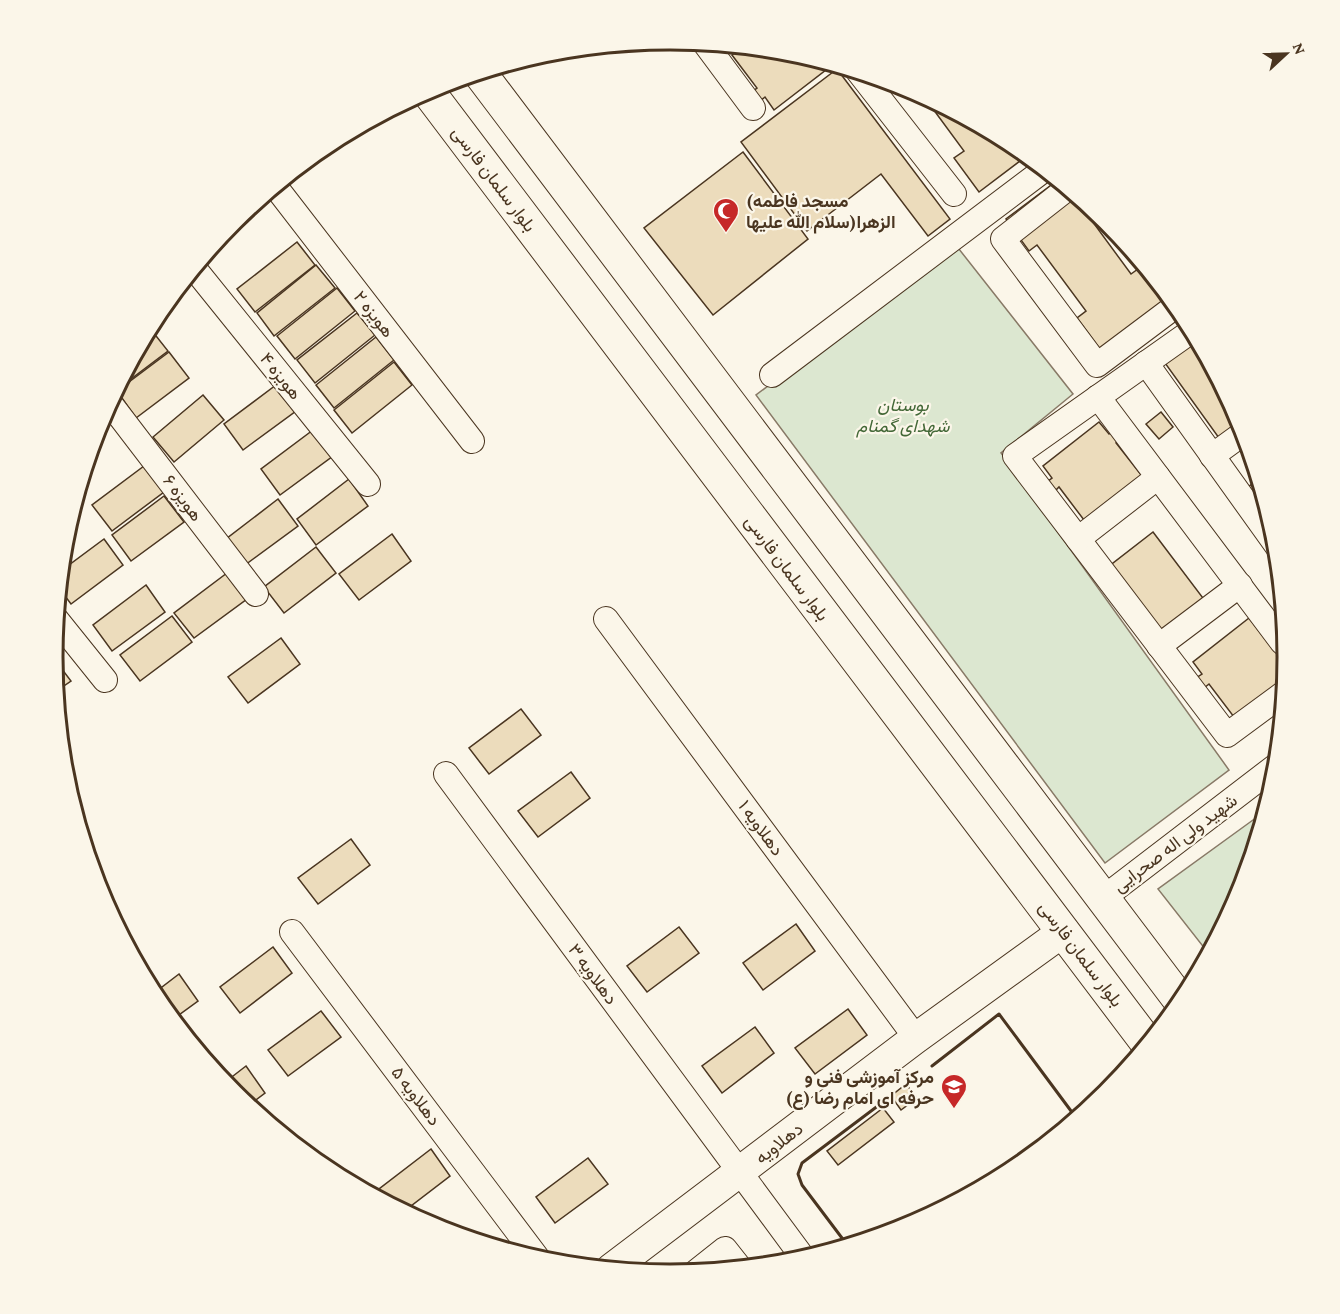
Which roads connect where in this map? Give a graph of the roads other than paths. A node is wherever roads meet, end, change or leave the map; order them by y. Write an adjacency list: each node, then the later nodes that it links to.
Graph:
1 (711, 51): 5 (street)
2 (484, 79): 34 (main road)
3 (867, 83): 9 (street)
4 (433, 98): 35 (main road, بلوار سلمان فارسی)
5 (753, 108)
6 (1040, 175): 14 (street)
7 (279, 192): 18 (street, هویزه ۲)
8 (1062, 193): 11 (street)
9 (954, 194)
10 (199, 274): 21 (street, هویزه ۴)
11 (1169, 311)
12 (1185, 335): 13 (street)
13 (1146, 363): 15 (street); 19 (street)
14 (772, 375)
15 (1098, 397): 20 (street); 23 (street)
16 (115, 410): 25 (street, هویزه ۶)
17 (1236, 438): 19 (street)
18 (472, 441)
19 (1212, 456): 22 (street)
20 (1158, 477): 23 (street); 24 (street)
21 (368, 484)
22 (1263, 527)
23 (1078, 539): 29 (street)
24 (1240, 585): 28 (street); 29 (street)
25 (256, 594)
26 (606, 618): 38 (street, دهلاویه ۱)
27 (64, 629): 30 (street)
28 (1277, 635)
29 (1159, 646): 31 (street)
30 (105, 680)
31 (1276, 699)
32 (1266, 773): 34 (street, شهید ولی اله صحرایی)
33 (446, 774): 40 (street, دهلاویه ۳)
34 (1102, 899): 37 (main road)
35 (1064, 931): 38 (street, دهلاویه); 39 (main road, بلوار سلمان فارسی)
36 (292, 932): 41 (street, دهلاویه ۵)
37 (1175, 994)
38 (916, 1038): 40 (street, دهلاویه)
39 (1143, 1038)
40 (739, 1173): 42 (street, دهلاویه ۳); 44 (street, دهلاویه)
41 (530, 1248)
42 (798, 1251)
43 (734, 1261): 45 (street)
44 (620, 1262)
45 (707, 1263)

